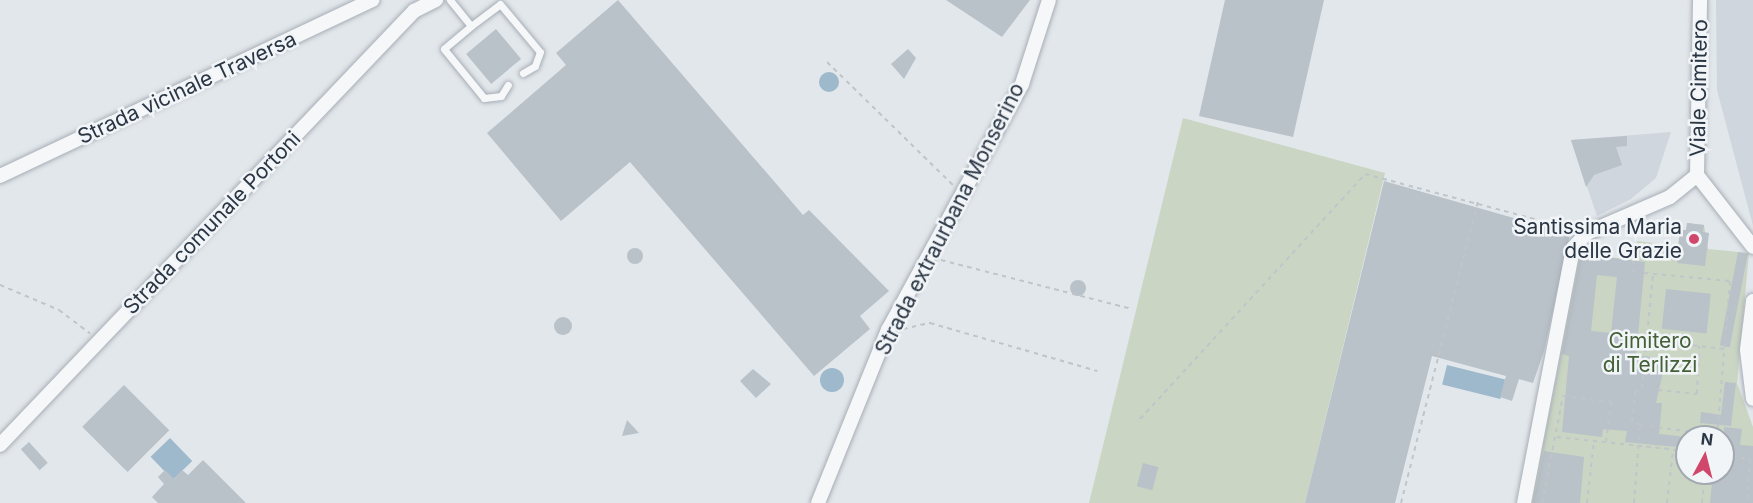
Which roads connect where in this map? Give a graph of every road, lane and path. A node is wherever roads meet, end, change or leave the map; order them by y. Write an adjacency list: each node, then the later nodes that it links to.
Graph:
1 (373, 0): 11 (street, Strada vicinale Traversa)
2 (450, 0): 6 (lane)
3 (1049, 0): 12 (street, Strada extraurbana Monserino)
4 (1700, 0): 10 (street, Viale Cimitero)
5 (428, 1): 25 (street, Strada comunale Portoni)
6 (471, 26): 8 (lane); 9 (lane)
7 (827, 62): 12 (path)
8 (523, 73)
9 (507, 86)
10 (1697, 175): 14 (street); 15 (street)
11 (0, 176)
12 (966, 193): 16 (street, Strada extraurbana Monserino)
13 (1478, 200): 14 (path); 32 (path); 45 (path)
14 (1587, 233): 46 (street)
15 (1752, 244)
16 (929, 258): 23 (path); 24 (street, Strada extraurbana Monserino)
17 (1633, 260): 18 (path)
18 (1634, 273)
19 (1644, 273): 20 (path)
20 (1653, 274): 26 (path); 28 (path)
21 (0, 285): 25 (path)
22 (1753, 301): 31 (street)
23 (1132, 309)
24 (888, 330): 29 (path); 44 (street, Strada extraurbana Monserino)
25 (100, 340): 39 (street, Strada comunale Portoni)
26 (1648, 340): 27 (path); 33 (path)
27 (1699, 346): 28 (path); 30 (path)
28 (1724, 349): 34 (path)
29 (1097, 371)
30 (1658, 390)
31 (1753, 399)
32 (1140, 419)
33 (1640, 425): 35 (path); 40 (path)
34 (1718, 425)
35 (1675, 430)
36 (1557, 437): 37 (path); 38 (path); 47 (path)
37 (1594, 441): 38 (path); 48 (path)
38 (1606, 442): 40 (path)
39 (0, 445)
40 (1638, 446): 41 (path); 49 (path)
41 (1673, 450): 50 (path)
42 (1735, 457): 52 (path)
43 (1704, 485): 51 (path)
44 (818, 503)
45 (1401, 503)
46 (1524, 503)
47 (1542, 503)
48 (1587, 503)
49 (1634, 503)
50 (1667, 503)
51 (1702, 503)
52 (1746, 503)

